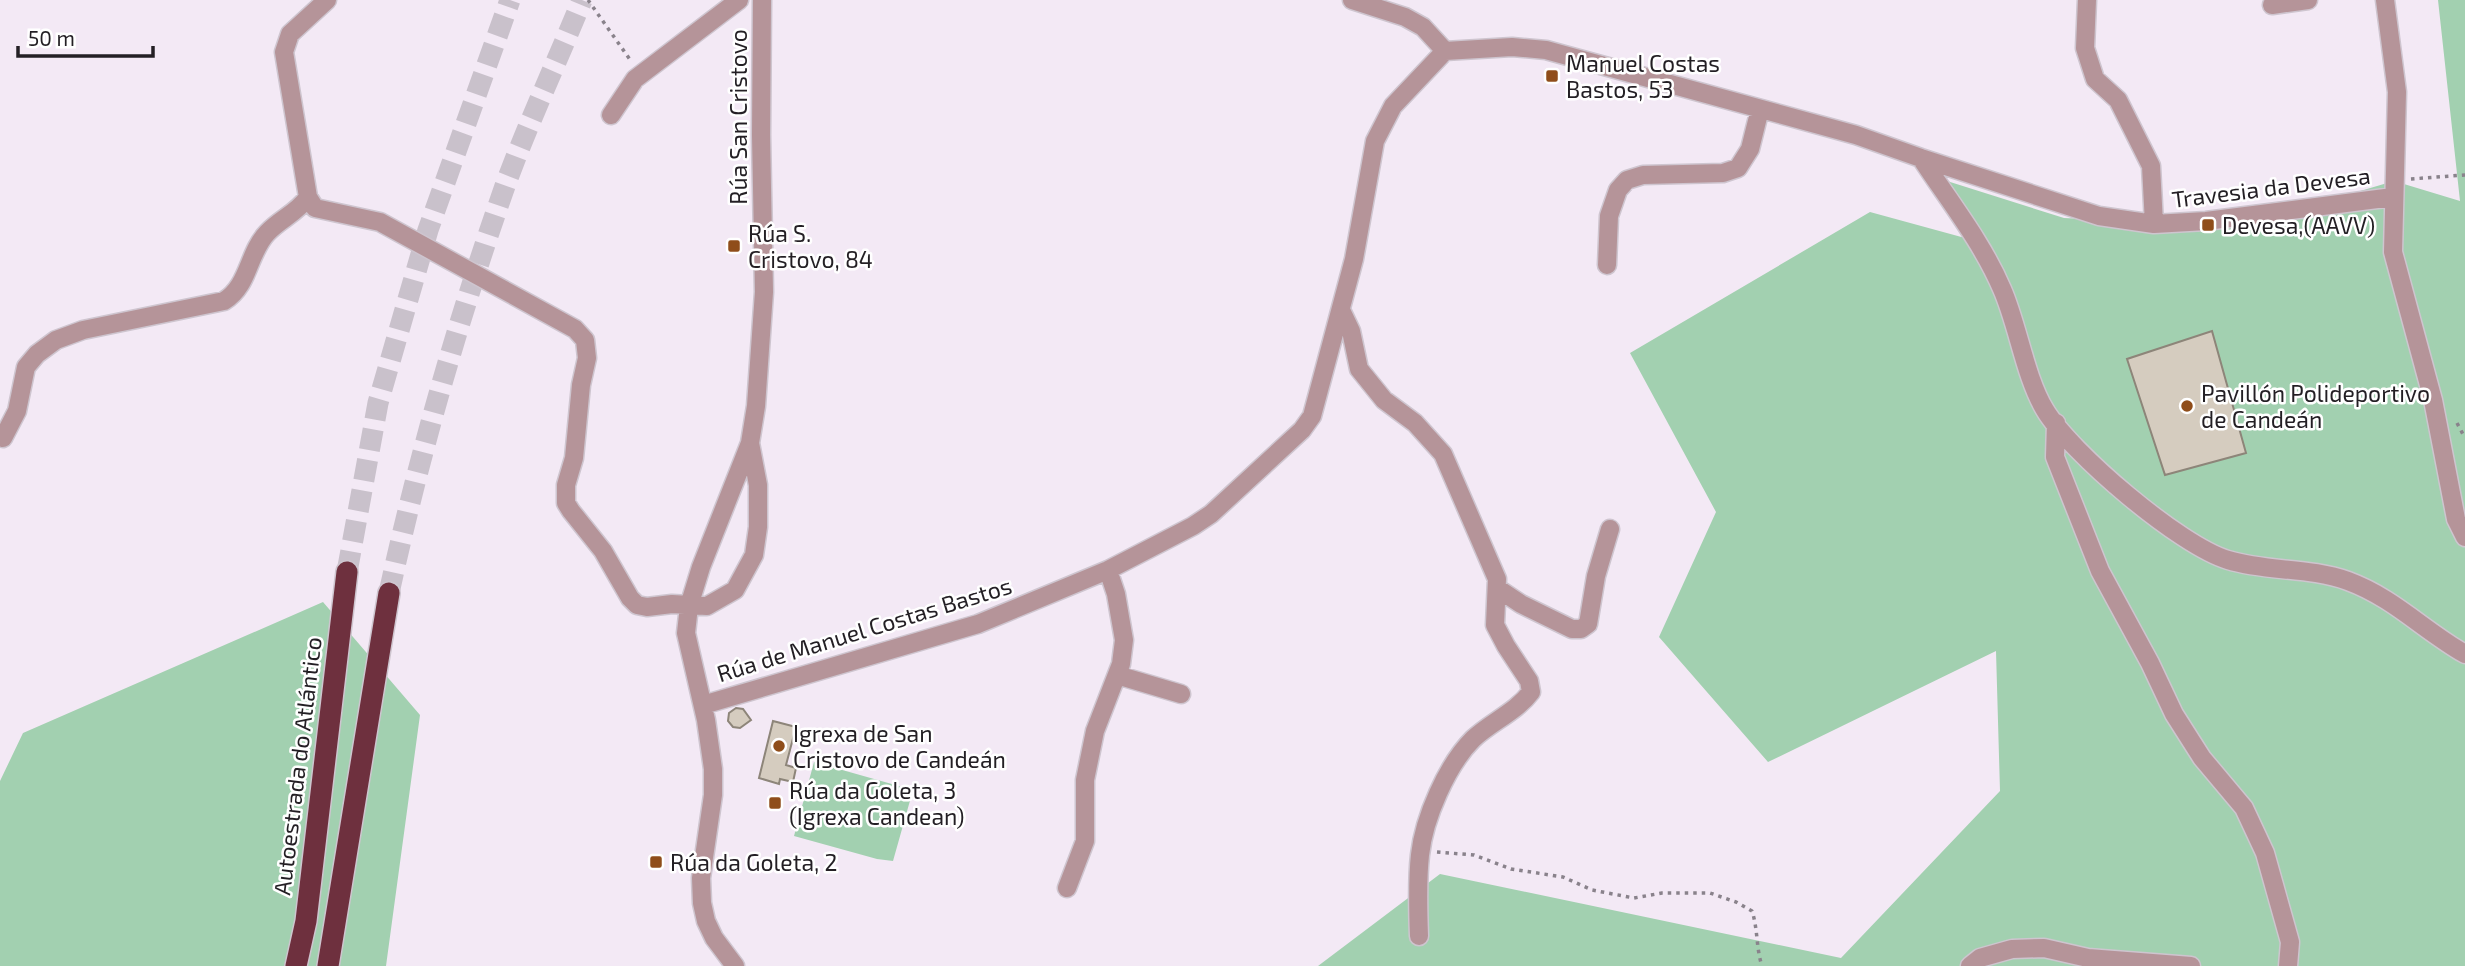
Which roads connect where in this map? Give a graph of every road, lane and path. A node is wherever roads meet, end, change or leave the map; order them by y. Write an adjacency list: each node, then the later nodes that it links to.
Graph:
1 (327, 0): 17 (street)
2 (588, 0): 11 (path)
3 (739, 0): 11 (street)
4 (762, 0): 23 (street, Rúa San Cristovo)
5 (1352, 0): 10 (street)
6 (2087, 0): 18 (street, Travesia da Devesa)
7 (2308, 0): 9 (street)
8 (2385, 0): 16 (street)
9 (2272, 5)
10 (1445, 51): 12 (street, Travesia da Devesa); 20 (street, Rúa de Manuel Costas Bastos)
11 (641, 74): 13 (street)
12 (1759, 109): 14 (street, Travesia da Devesa); 19 (street)
13 (611, 115)
14 (1921, 158): 18 (street, Travesia da Devesa); 21 (street)
15 (2465, 175): 16 (path)
16 (2394, 189): 18 (street, Travesia da Devesa); 25 (street)
17 (308, 197): 22 (street); 30 (street)
18 (2154, 224)
19 (1607, 265)
20 (1341, 310): 26 (street, Rúa de Manuel Costas Bastos); 28 (street)
21 (2056, 423): 31 (street); 44 (street)
22 (3, 438)
23 (750, 443): 30 (street, Rúa San Cristovo); 30 (street, Rúa San Cristovo)
24 (1611, 529): 28 (street)
25 (2465, 537)
26 (1108, 570): 32 (street); 34 (street, Rúa de Manuel Costas Bastos)
27 (347, 572): 38 (highway, Autoestrada do Atlántico)
28 (1496, 588): 35 (street)
29 (389, 593): 39 (highway)
30 (689, 606): 34 (street, Rúa San Cristovo)
31 (2465, 654)
32 (1117, 675): 33 (street); 36 (street)
33 (1181, 694)
34 (703, 705): 40 (street, Rúa San Cristovo)
35 (1420, 852): 37 (street); 41 (path)
36 (1067, 888)
37 (1419, 936)
38 (296, 966)
39 (328, 966)
40 (735, 966)
41 (1762, 966)
42 (1970, 966): 43 (street)
43 (2191, 966)
44 (2288, 966)

